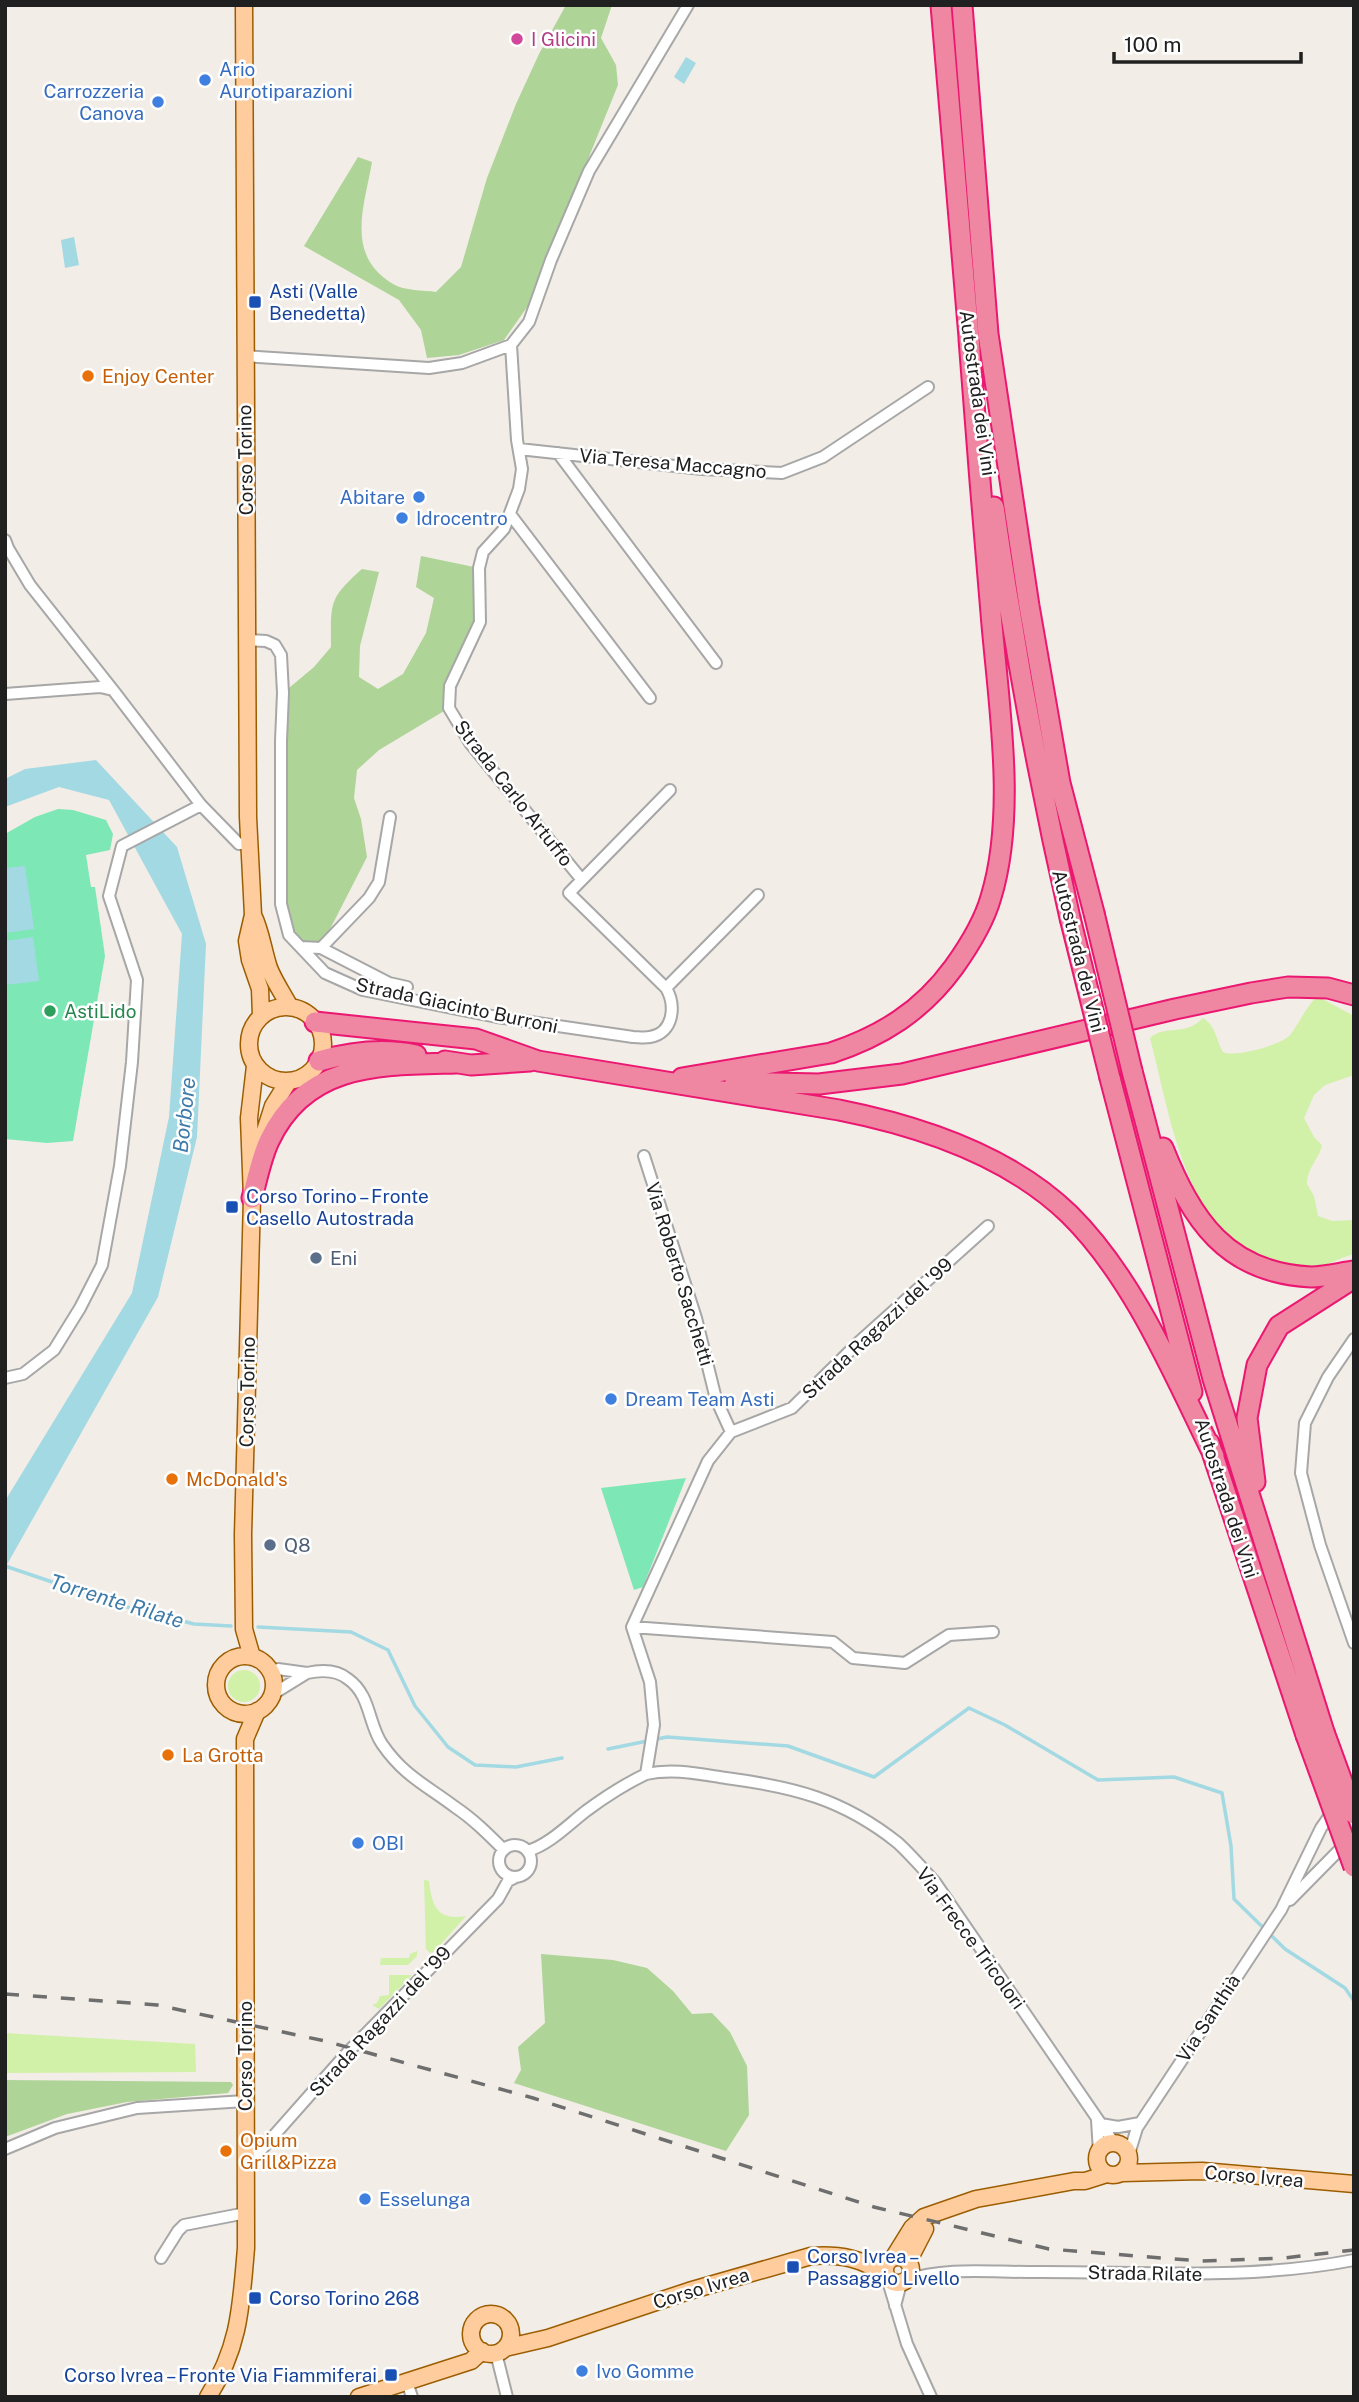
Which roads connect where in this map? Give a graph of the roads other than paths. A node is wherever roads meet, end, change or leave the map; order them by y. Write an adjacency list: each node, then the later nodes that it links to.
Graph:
1 (244, 5): 7 (main road, Corso Torino)
2 (688, 5): 6 (street)
3 (941, 5): 5 (highway, Autostrada dei Vini)
4 (962, 5): 37 (highway, Autostrada dei Vini, bridge)
5 (969, 339): 38 (highway); 48 (highway, Autostrada dei Vini, bridge)
6 (511, 345): 7 (street); 9 (street, Strada Carlo Artuffo)
7 (244, 356): 13 (main road, Corso Torino)
8 (928, 387): 10 (street, Via Teresa Maccagno)
9 (519, 449): 10 (street, Via Teresa Maccagno); 11 (street, Strada Carlo Artuffo)
10 (558, 453): 14 (street)
11 (510, 514): 17 (street); 22 (street, Strada Carlo Artuffo)
12 (5, 540): 15 (street)
13 (247, 640): 21 (main road, Corso Torino); 25 (street, Strada Giacinto Burroni)
14 (716, 663)
15 (113, 690): 16 (street); 19 (street)
16 (5, 694)
17 (650, 698)
18 (670, 790): 22 (street)
19 (201, 805): 21 (street); 46 (street)
20 (390, 817): 26 (street)
21 (249, 844): 24 (main road, Corso Torino)
22 (582, 880): 28 (street)
23 (758, 895): 28 (street)
24 (253, 915): 30 (main road, Corso Torino); 31 (main road, Corso Torino)
25 (301, 947): 26 (street); 28 (street, Strada Giacinto Burroni)
26 (321, 948): 27 (street)
27 (407, 987)
28 (666, 988)
29 (1354, 995): 38 (highway)
30 (290, 1007): 31 (main road); 32 (main road)
31 (261, 1016): 36 (main road, Corso Torino)
32 (316, 1022): 33 (main road); 34 (highway)
33 (319, 1061): 35 (highway); 39 (main road, Corso Torino)
34 (538, 1061): 35 (highway); 38 (highway)
35 (456, 1063): 41 (highway)
36 (255, 1066): 39 (main road); 41 (main road, Corso Torino)
37 (1132, 1071): 43 (highway); 55 (highway, Autostrada dei Vini)
38 (667, 1080): 48 (highway)
39 (288, 1082): 41 (main road, Corso Torino)
40 (644, 1156): 47 (street, Via Roberto Sacchetti)
41 (252, 1198): 50 (main road, Corso Torino)
42 (988, 1226): 47 (street, Strada Ragazzi del '99)
43 (1354, 1271)
44 (1354, 1278): 55 (highway)
45 (1354, 1339): 52 (street)
46 (5, 1378)
47 (731, 1432): 49 (street)
48 (1214, 1456): 61 (highway, Autostrada dei Vini)
49 (632, 1627): 51 (street); 63 (street)
50 (244, 1629): 53 (main road, Corso Torino); 54 (main road, Corso Torino)
51 (993, 1632)
52 (1354, 1643)
53 (252, 1657): 54 (main road); 56 (main road)
54 (232, 1660): 59 (main road, Corso Torino)
55 (1302, 1665): 61 (highway, Autostrada dei Vini)
56 (271, 1672): 57 (street); 58 (main road)
57 (307, 1673): 58 (street); 67 (street)
58 (272, 1694): 60 (main road, Corso Torino)
59 (233, 1711): 60 (main road); 62 (main road, Corso Torino)
60 (257, 1711): 62 (main road, Corso Torino)
61 (1315, 1734): 65 (highway, Autostrada dei Vini, bridge); 69 (highway, Autostrada dei Vini, bridge)
62 (245, 1739): 72 (main road, Corso Torino)
63 (646, 1774): 68 (street); 73 (street, Via Frecce Tricolori)
64 (1354, 1779): 71 (street, Via Santhià)
65 (1354, 1814)
66 (1354, 1835): 71 (street, Via Santhià)
67 (503, 1850): 68 (street); 70 (street)
68 (528, 1851): 70 (street)
69 (1354, 1867)
70 (514, 1878): 78 (street, Strada Ragazzi del '99)
71 (1281, 1910): 74 (street, Via Santhià)
72 (245, 2101): 75 (street); 78 (main road, Corso Torino)
73 (1098, 2121): 74 (street); 76 (street); 77 (street, Via Frecce Tricolori)
74 (1138, 2125): 77 (street, Via Santhià)
75 (5, 2149)
76 (1098, 2156): 77 (main road, Corso Ivrea); 77 (main road); 79 (main road, Corso Ivrea)
77 (1120, 2158): 79 (main road, Corso Ivrea); 80 (main road, Corso Ivrea)
78 (246, 2167): 81 (main road, Corso Torino)
79 (1074, 2181): 84 (main road, Corso Ivrea)
80 (1354, 2184)
81 (246, 2213): 82 (street); 88 (main road, Corso Torino)
82 (161, 2258)
83 (1354, 2260): 84 (street, Strada Rilate)
84 (898, 2270): 86 (main road, Corso Ivrea); 94 (street)
85 (508, 2323): 86 (main road); 87 (main road); 87 (main road)
86 (548, 2338): 87 (main road, Corso Ivrea)
87 (489, 2348): 89 (main road); 93 (street)
88 (224, 2372): 90 (main road, Corso Torino); 91 (main road, Corso Torino)
89 (409, 2390): 92 (main road)
90 (208, 2397)
91 (224, 2397)
92 (359, 2397)
93 (507, 2397)
94 (931, 2397)

